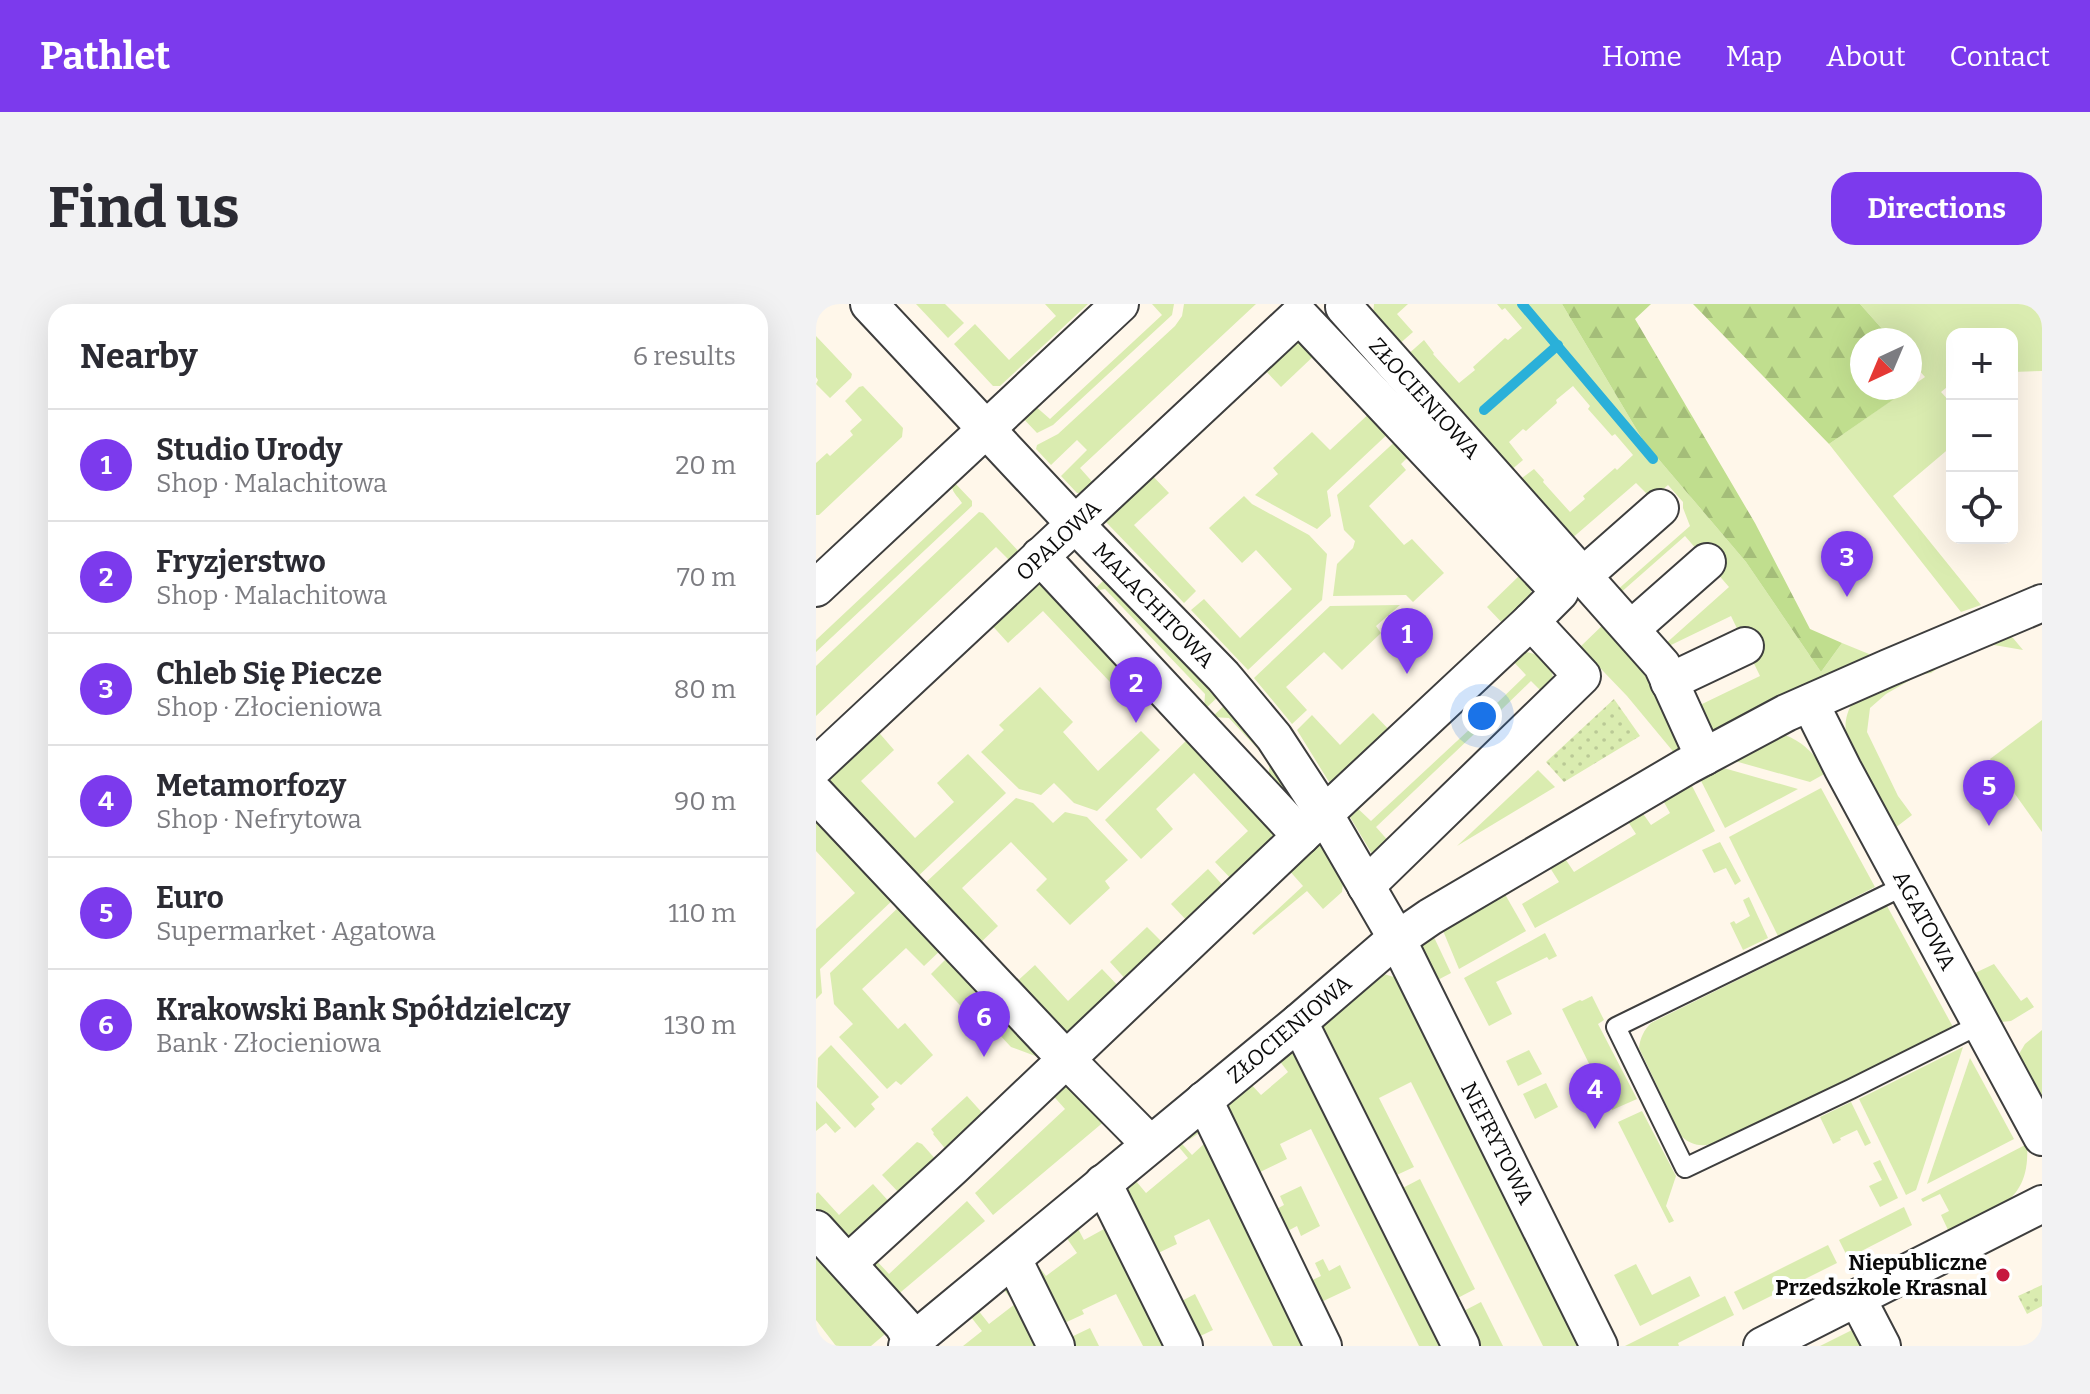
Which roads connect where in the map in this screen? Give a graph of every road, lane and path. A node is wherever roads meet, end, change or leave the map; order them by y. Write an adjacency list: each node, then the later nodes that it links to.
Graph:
1 (869, 304): 4 (street, MALACHITOWA)
2 (1120, 304): 4 (street)
3 (1345, 305): 9 (street, ZŁOCIENIOWA)
4 (987, 430): 6 (street, MALACHITOWA); 10 (street)
5 (1660, 508): 9 (street)
6 (1075, 524): 7 (street, OPALOWA); 12 (street, OPALOWA); 20 (street, MALACHITOWA)
7 (1040, 556): 18 (street, OPALOWA); 20 (street)
8 (1707, 562): 13 (street)
9 (1584, 575): 13 (street, ZŁOCIENIOWA)
10 (816, 588)
11 (2042, 603): 16 (street, ZŁOCIENIOWA)
12 (1531, 621): 20 (street); 22 (street)
13 (1631, 629): 15 (street, ZŁOCIENIOWA)
14 (1745, 646): 15 (street)
15 (1669, 682): 17 (street, ZŁOCIENIOWA)
16 (1810, 703): 17 (street, ZŁOCIENIOWA); 21 (street, AGATOWA)
17 (1704, 757): 23 (street, ZŁOCIENIOWA)
18 (816, 766)
19 (816, 794): 26 (street)
20 (1313, 825): 22 (street, MALACHITOWA); 26 (street)
21 (1906, 885): 25 (street, AGATOWA); 25 (lane)
22 (1366, 886): 23 (street, MALACHITOWA)
23 (1397, 939): 24 (street, ZŁOCIENIOWA); 41 (street, NEFRYTOWA)
24 (1299, 1022): 27 (street, ZŁOCIENIOWA); 40 (street)
25 (1981, 1024): 28 (street, AGATOWA)
26 (1066, 1059): 29 (street); 34 (street)
27 (1204, 1100): 29 (street, ZŁOCIENIOWA); 39 (street)
28 (2042, 1137)
29 (1150, 1144): 30 (street, ZŁOCIENIOWA)
30 (1103, 1183): 33 (street, ZŁOCIENIOWA); 38 (street)
31 (2042, 1204): 35 (street)
32 (816, 1229): 34 (street)
33 (1013, 1259): 36 (street, ZŁOCIENIOWA); 37 (street)
34 (848, 1263): 36 (street)
35 (1857, 1298): 42 (street); 43 (street)
36 (911, 1345)
37 (1056, 1346)
38 (1184, 1346)
39 (1323, 1346)
40 (1461, 1346)
41 (1599, 1346)
42 (1762, 1346)
43 (1882, 1346)

